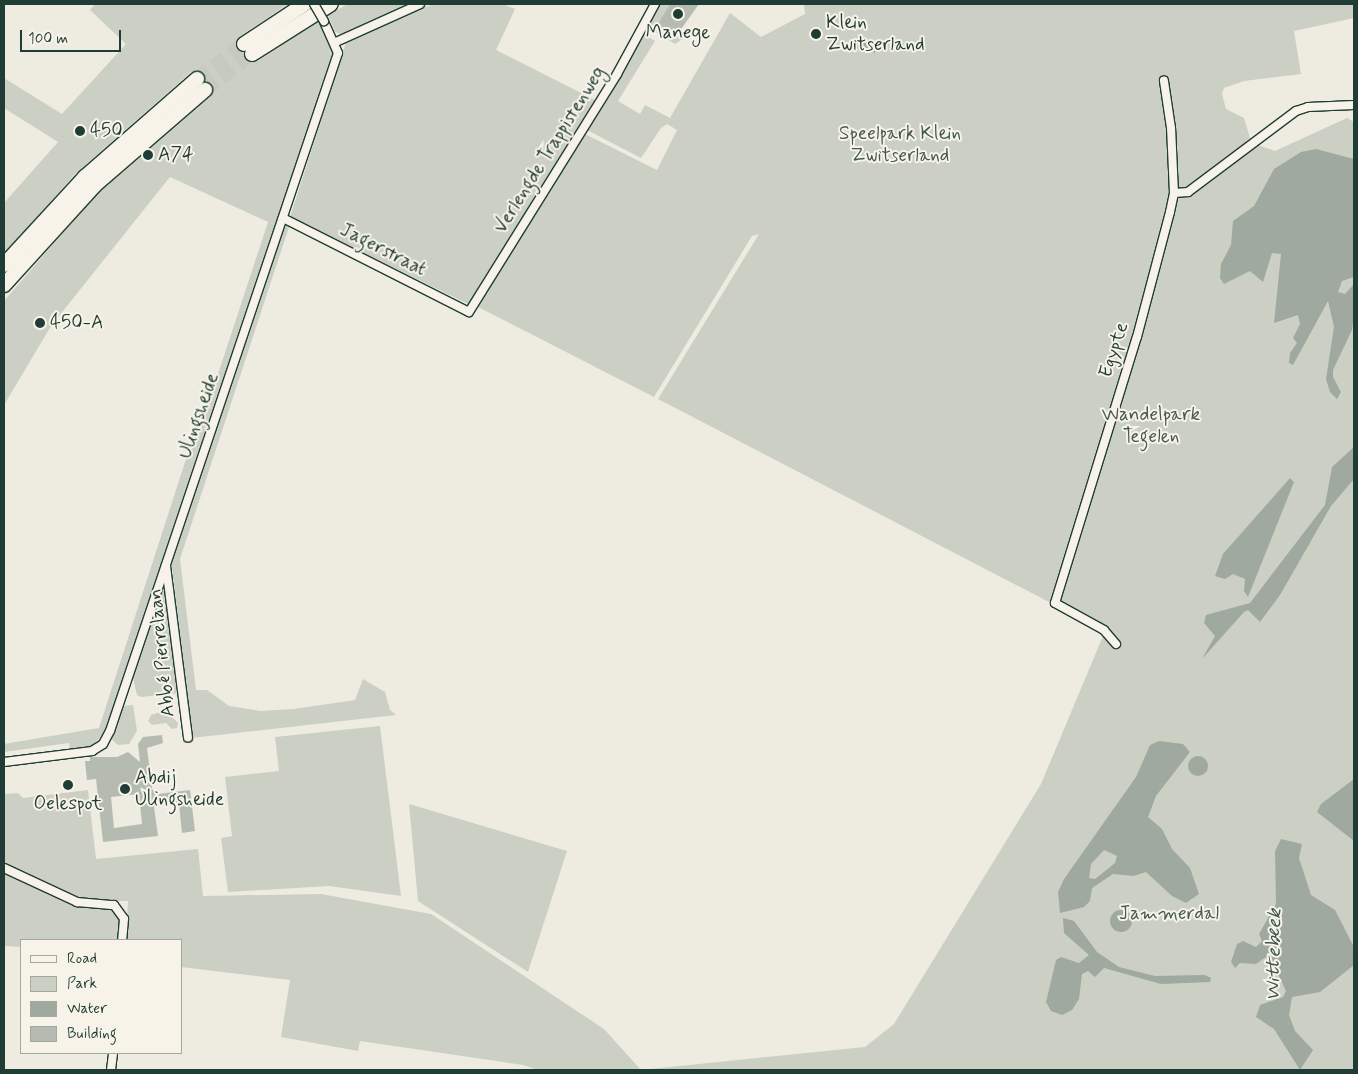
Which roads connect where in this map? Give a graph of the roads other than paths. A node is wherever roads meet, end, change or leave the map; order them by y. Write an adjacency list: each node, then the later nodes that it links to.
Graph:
1 (305, 4): 3 (highway)
2 (314, 4): 6 (street, bridge)
3 (330, 4)
4 (420, 4): 6 (street)
5 (655, 4): 13 (street, Verlengde Trappistenweg)
6 (336, 42): 10 (street, Ulingsheide)
7 (1164, 81): 9 (street, Egypte)
8 (1354, 106): 9 (street)
9 (1174, 192): 15 (street, Egypte)
10 (283, 218): 13 (street, Jagerstraat); 14 (street, Ulingsheide)
11 (4, 265): 12 (highway)
12 (4, 285)
13 (469, 312)
14 (166, 566): 16 (street, Abbé Pierrelaan); 17 (street, Ulingsheide)
15 (1116, 644)
16 (188, 738)
17 (4, 762)
18 (4, 868): 19 (street)
19 (122, 939)
20 (113, 1054): 21 (street)
21 (111, 1070)

